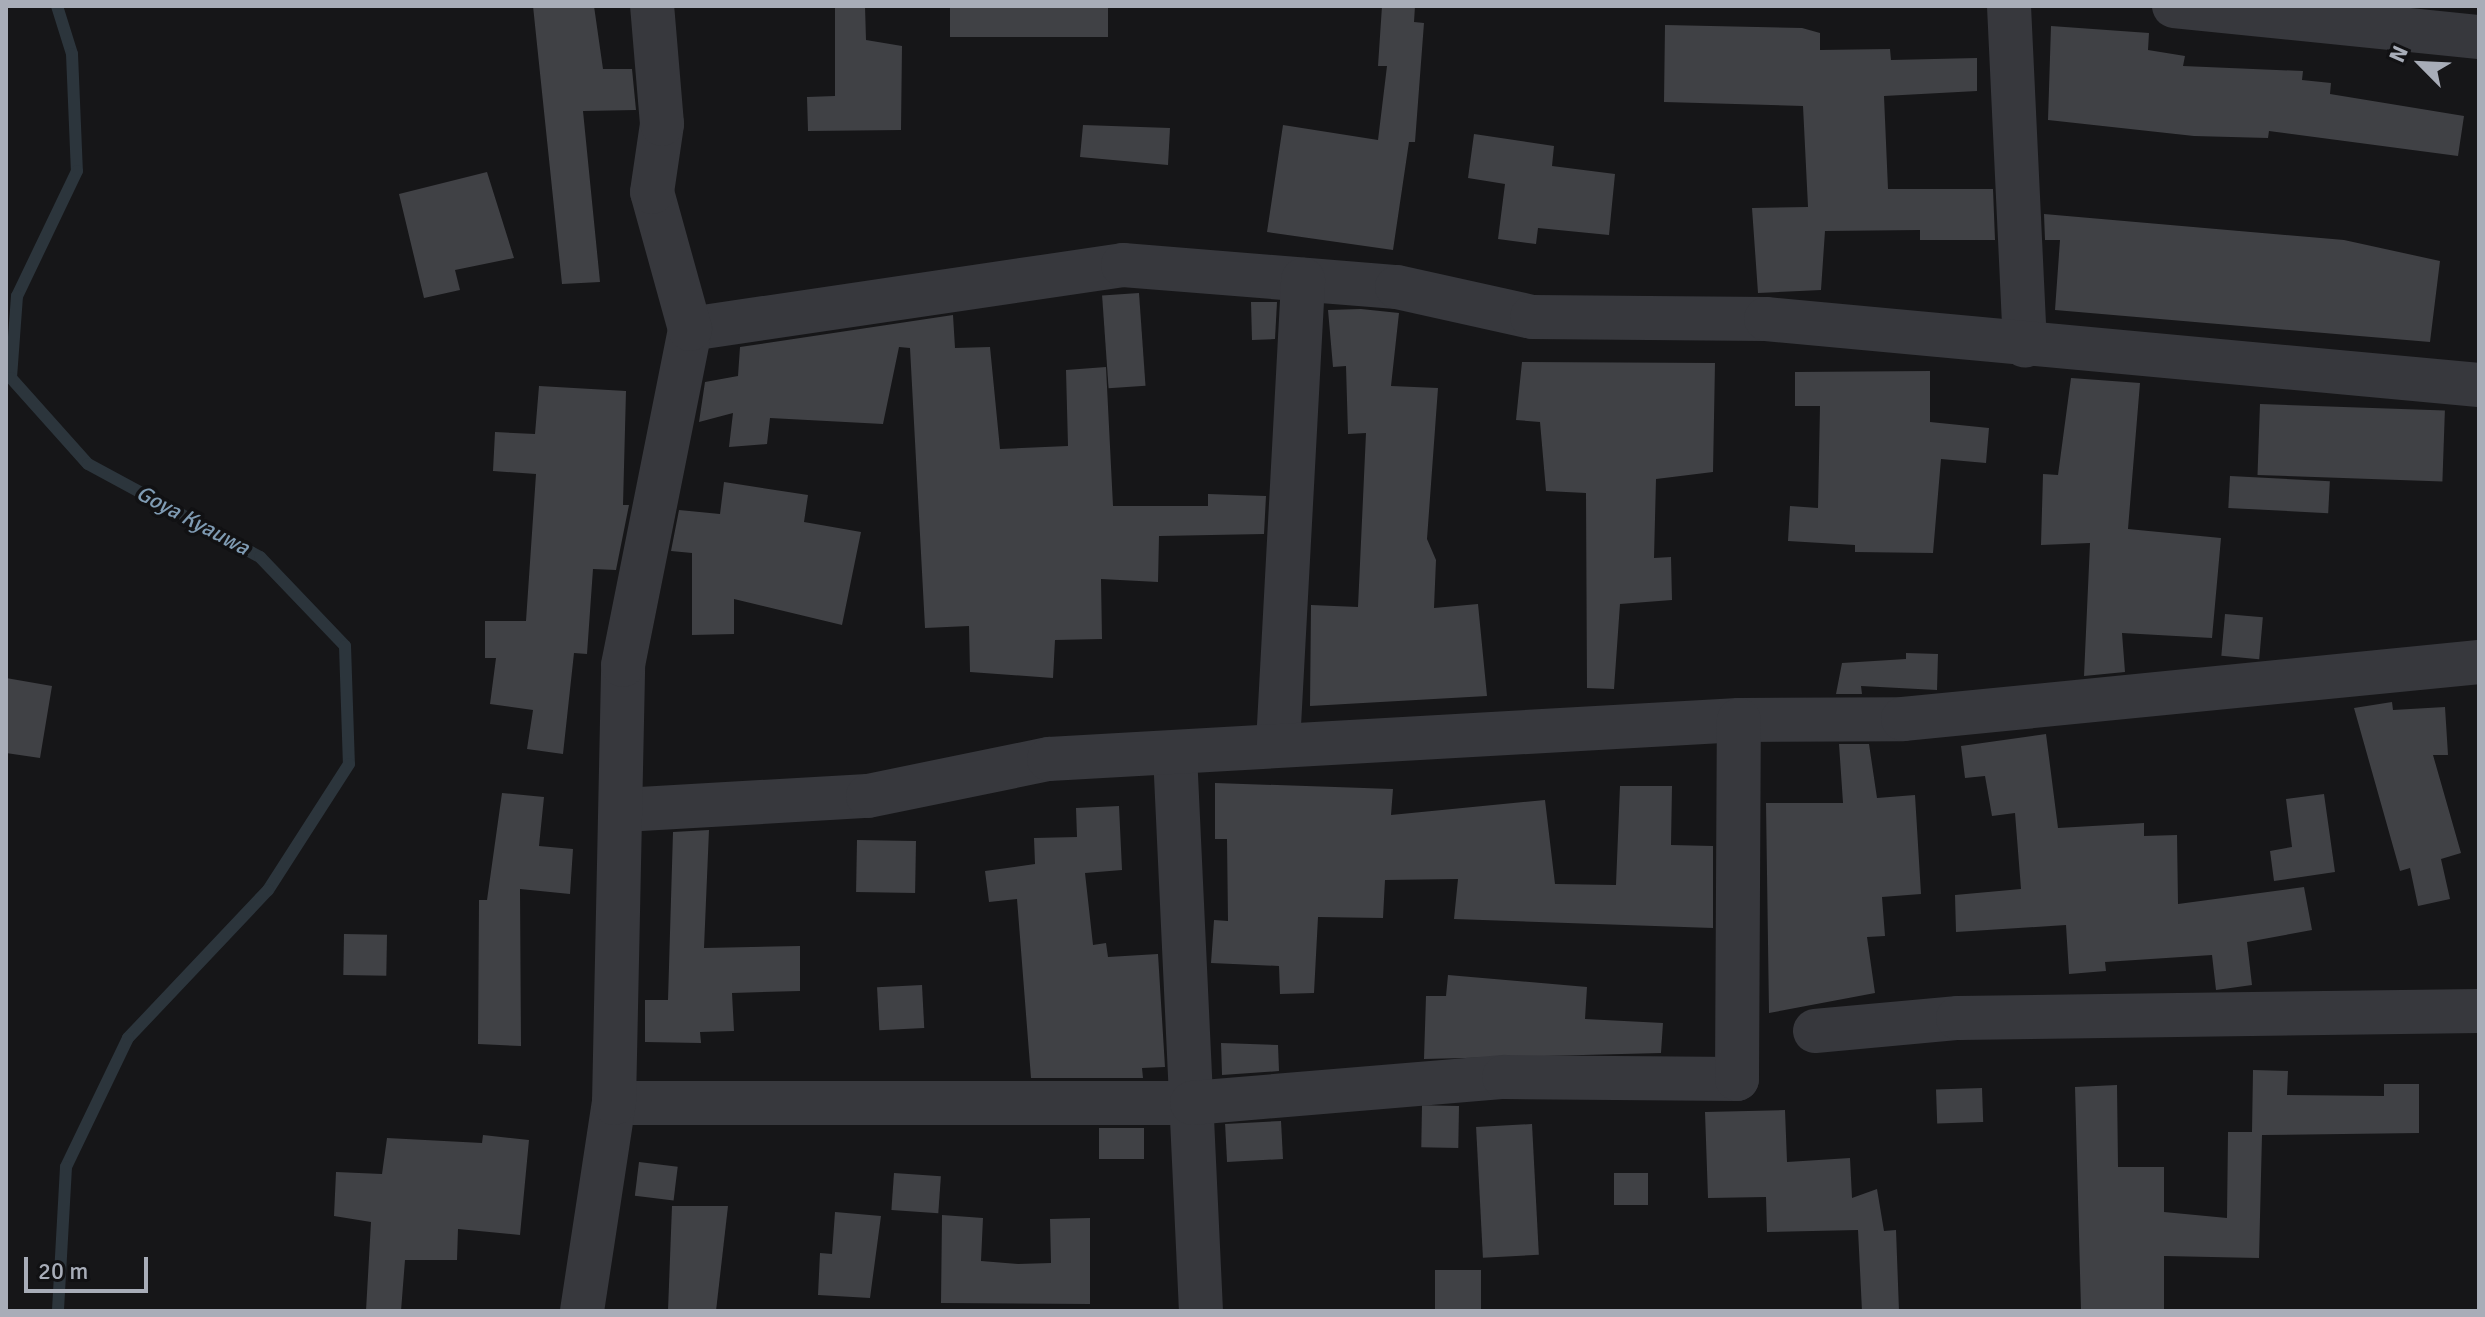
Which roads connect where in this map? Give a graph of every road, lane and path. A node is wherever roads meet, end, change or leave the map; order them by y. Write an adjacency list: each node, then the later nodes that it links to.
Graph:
1 (652, 6): 6 (street)
2 (2009, 6): 7 (street)
3 (2174, 6): 4 (street)
4 (2479, 37)
5 (1303, 280): 6 (street); 7 (street); 11 (street)
6 (690, 329): 13 (street)
7 (2025, 346): 8 (street)
8 (2479, 385)
9 (2479, 662): 10 (street)
10 (1739, 720): 11 (street); 17 (street)
11 (1278, 744): 12 (street)
12 (1175, 754): 13 (street); 17 (street)
13 (623, 810): 16 (street)
14 (2479, 1011): 15 (street)
15 (1815, 1031)
16 (614, 1103): 17 (street); 18 (street)
17 (1192, 1103): 19 (street)
18 (582, 1311)
19 (1201, 1311)

